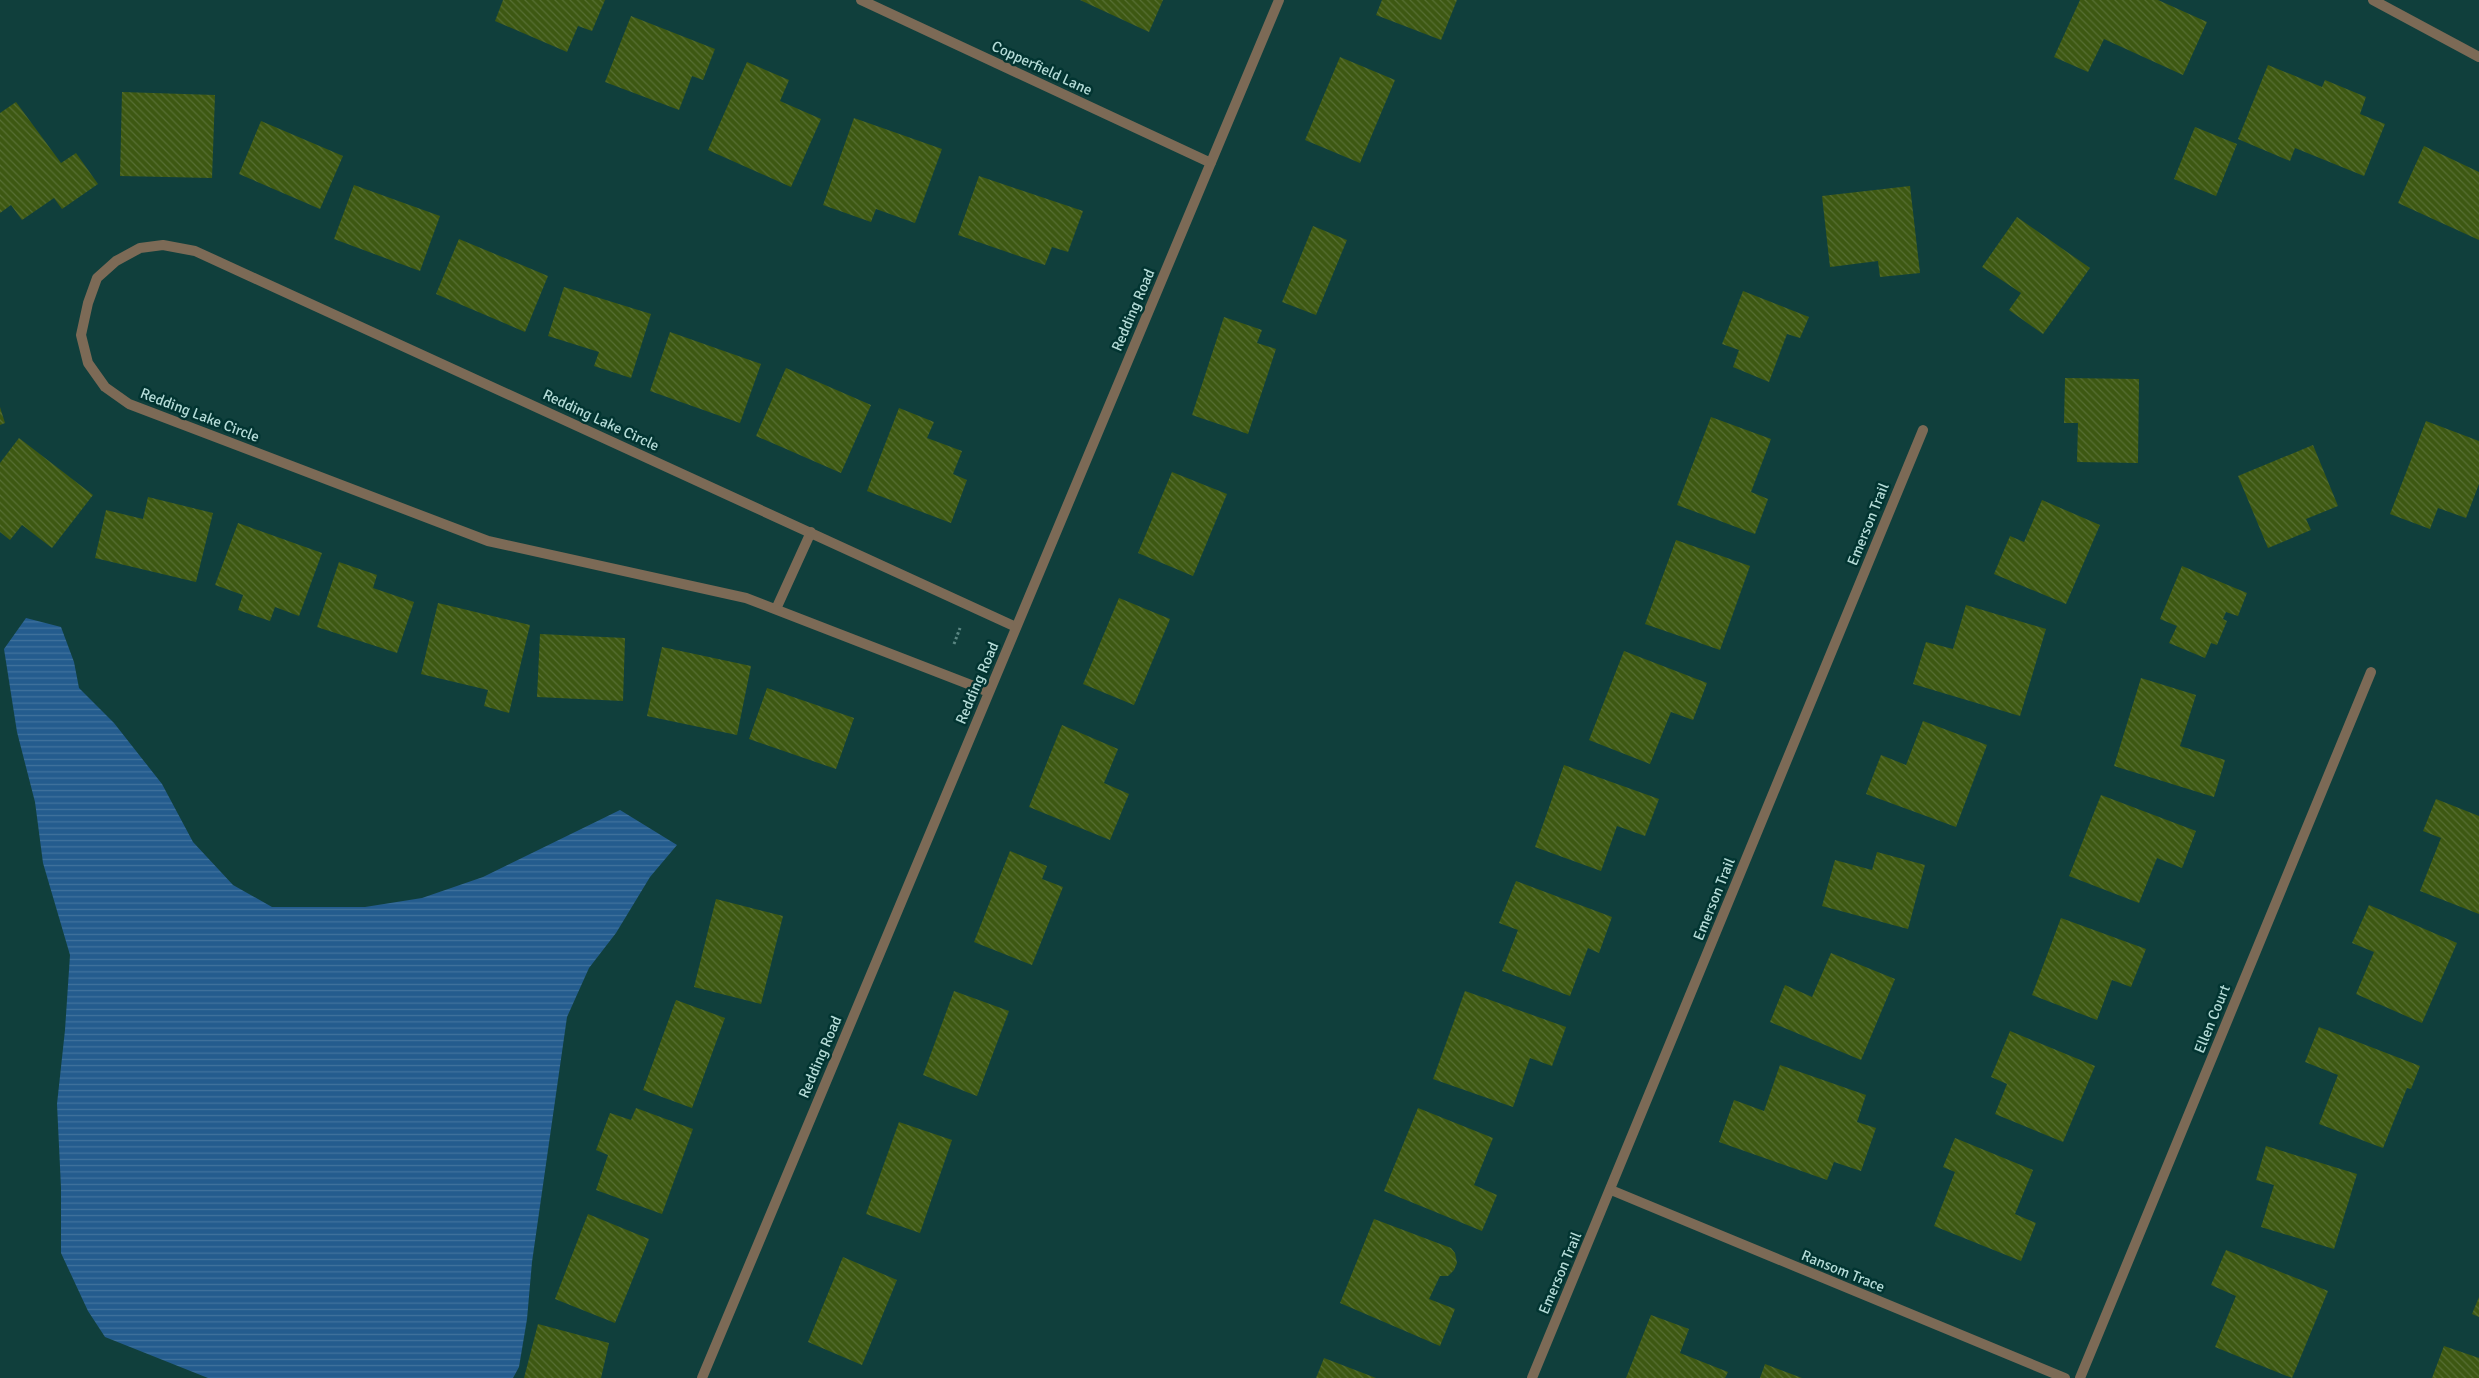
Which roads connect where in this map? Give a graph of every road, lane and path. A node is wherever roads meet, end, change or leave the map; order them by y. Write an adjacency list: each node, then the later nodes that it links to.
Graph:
1 (861, 0): 5 (street, Copperfield Lane)
2 (1279, 0): 5 (street, Redding Road)
3 (2373, 0): 4 (street)
4 (2479, 58)
5 (1211, 163): 10 (street, Redding Road)
6 (1923, 430): 14 (street, Emerson Trail)
7 (811, 532): 8 (street); 8 (street, Redding Lake Circle); 10 (street, Redding Lake Circle)
8 (776, 609): 13 (street, Redding Lake Circle)
9 (963, 620): 11 (path)
10 (1016, 627): 13 (street, Redding Road)
11 (954, 644)
12 (2371, 672): 18 (street, Ellen Court)
13 (989, 692): 15 (street, Redding Road)
14 (1611, 1190): 16 (street, Emerson Trail); 17 (street, Ransom Trace)
15 (702, 1378)
16 (1532, 1378)
17 (2065, 1378)
18 (2080, 1378)

